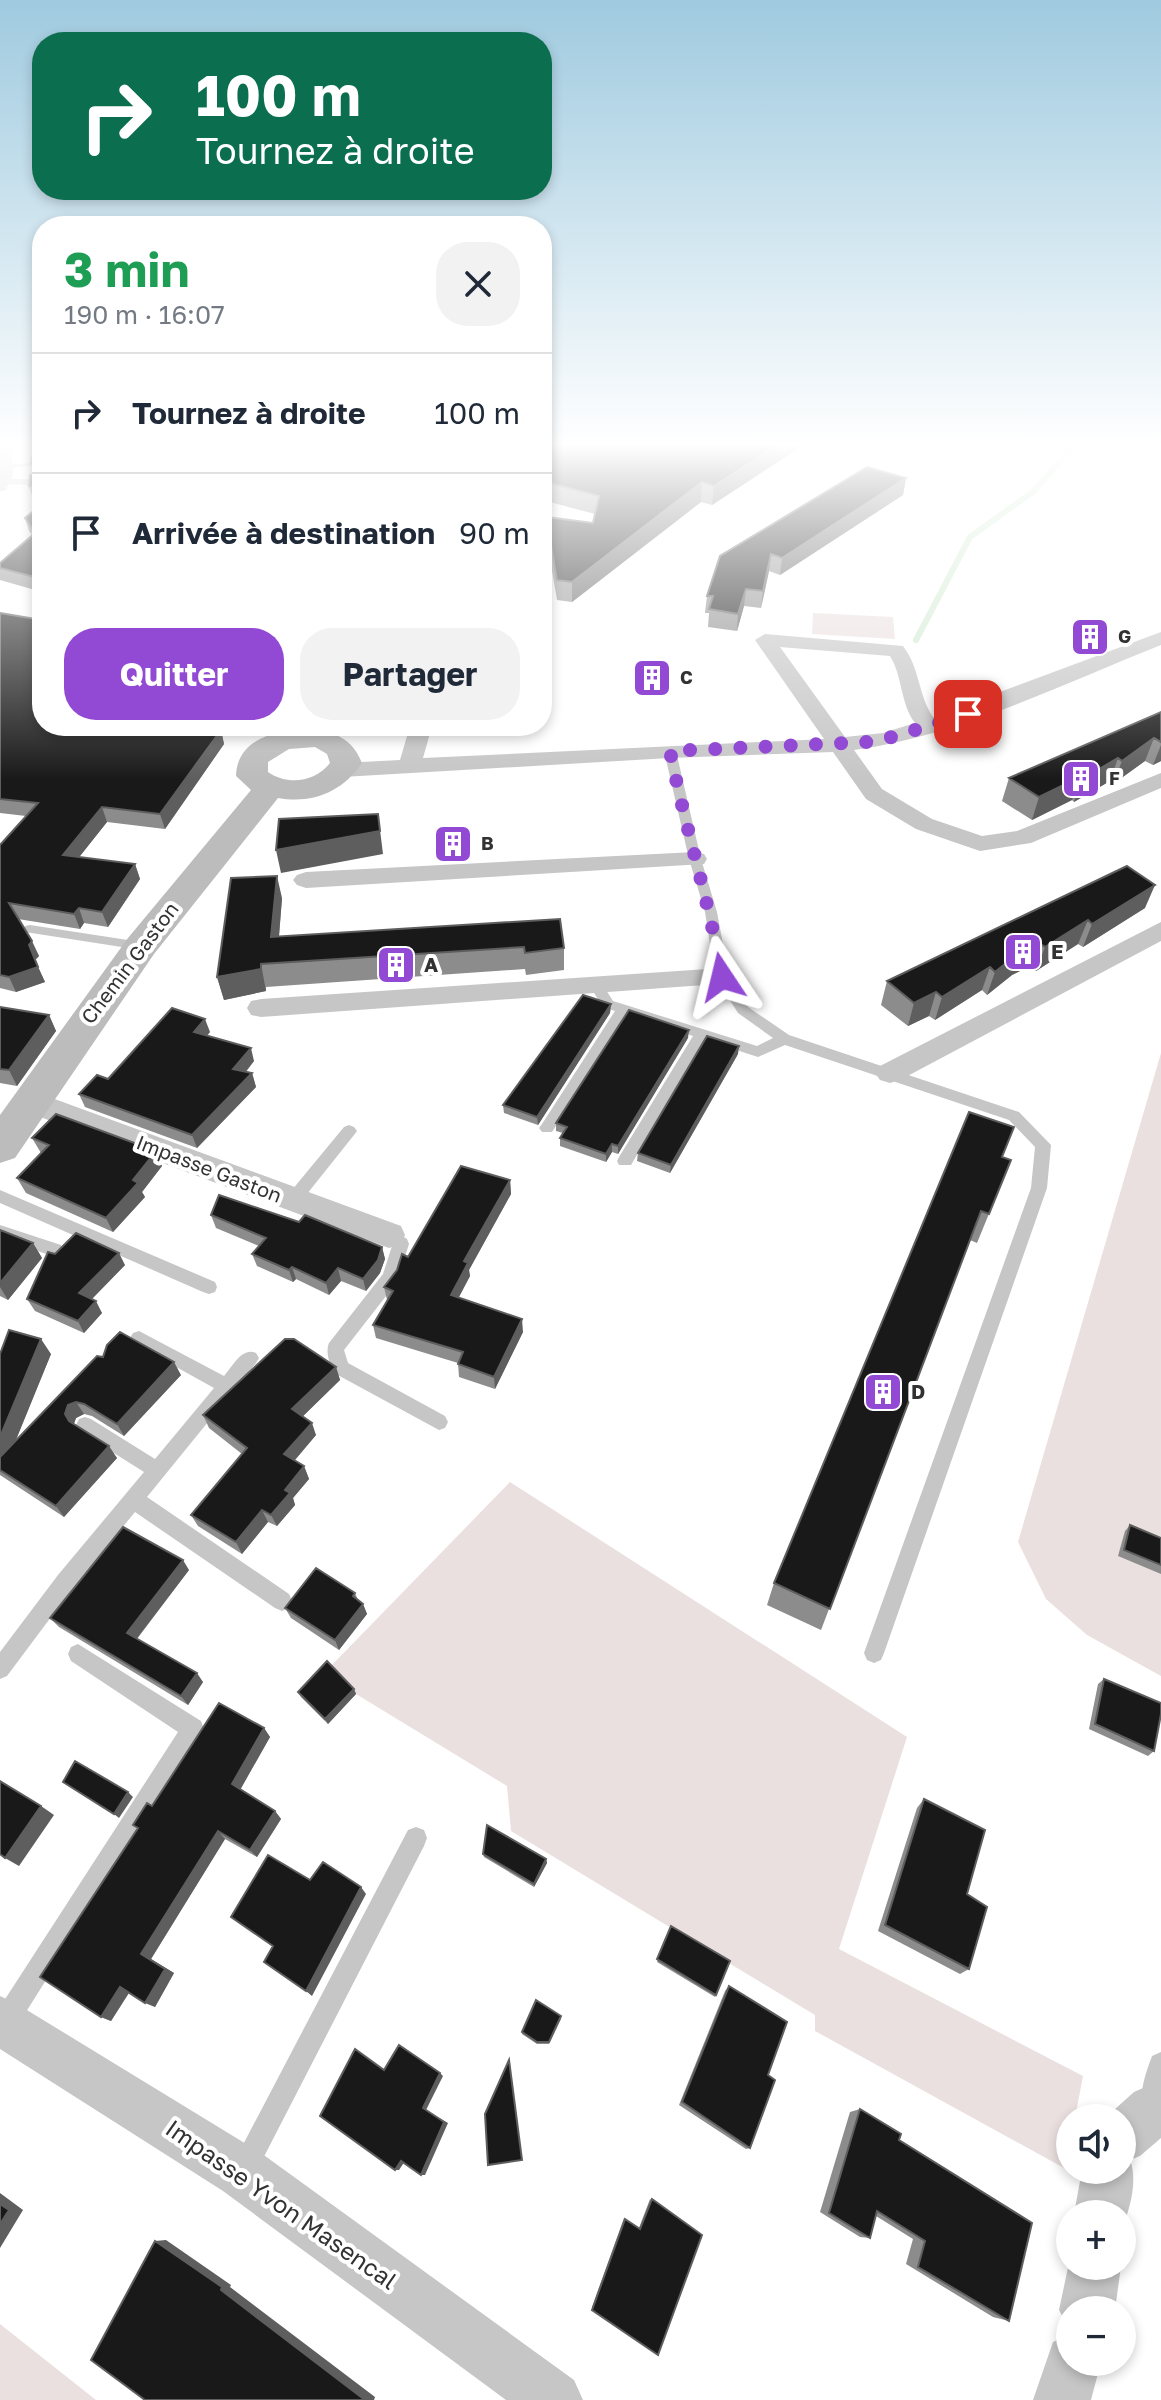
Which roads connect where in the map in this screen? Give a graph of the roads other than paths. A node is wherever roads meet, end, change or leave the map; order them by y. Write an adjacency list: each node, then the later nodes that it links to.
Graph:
1 (1161, 638): 2 (street)
2 (928, 725): 6 (street); 6 (street)
3 (297, 736): 11 (street)
4 (316, 736): 9 (street)
5 (418, 736): 8 (street)
6 (839, 745): 7 (street); 10 (street)
7 (670, 751): 8 (street); 12 (lane)
8 (410, 766): 9 (street)
9 (342, 770): 11 (street)
10 (1161, 780)
11 (270, 787): 16 (street, Chemin Gaston)
12 (695, 859): 13 (street); 17 (lane)
13 (306, 880)
14 (30, 929): 16 (lane)
15 (1161, 930): 23 (street)
16 (141, 946): 24 (street, Chemin Gaston)
17 (722, 977): 18 (street); 22 (lane)
18 (596, 985): 19 (street); 20 (lane)
19 (261, 1008)
20 (624, 1009): 21 (lane); 25 (lane)
21 (702, 1034): 22 (lane); 28 (lane)
22 (784, 1039): 23 (lane)
23 (890, 1073): 43 (lane)
24 (30, 1101): 27 (street, Chemin Gaston); 30 (street, Impasse Gaston)
25 (547, 1128)
26 (349, 1131): 30 (lane)
27 (0, 1147)
28 (625, 1161)
29 (0, 1196): 34 (lane)
30 (293, 1200): 32 (street, Impasse Gaston)
31 (0, 1231): 33 (lane)
32 (389, 1235): 38 (lane)
33 (55, 1250)
34 (209, 1287)
35 (139, 1338): 37 (lane)
36 (250, 1358): 37 (lane)
37 (226, 1386): 40 (lane)
38 (439, 1422)
39 (85, 1425): 40 (lane)
40 (157, 1470): 41 (lane)
41 (133, 1499): 42 (lane); 45 (lane)
42 (282, 1601)
43 (874, 1653)
44 (78, 1654): 47 (lane)
45 (0, 1669)
46 (416, 1838): 48 (lane)
47 (2, 2022): 48 (street, Impasse Yvon Masencal)
48 (242, 2172): 50 (street, Impasse Yvon Masencal)
49 (1069, 2376): 51 (street)
50 (554, 2400)
51 (1062, 2400)

